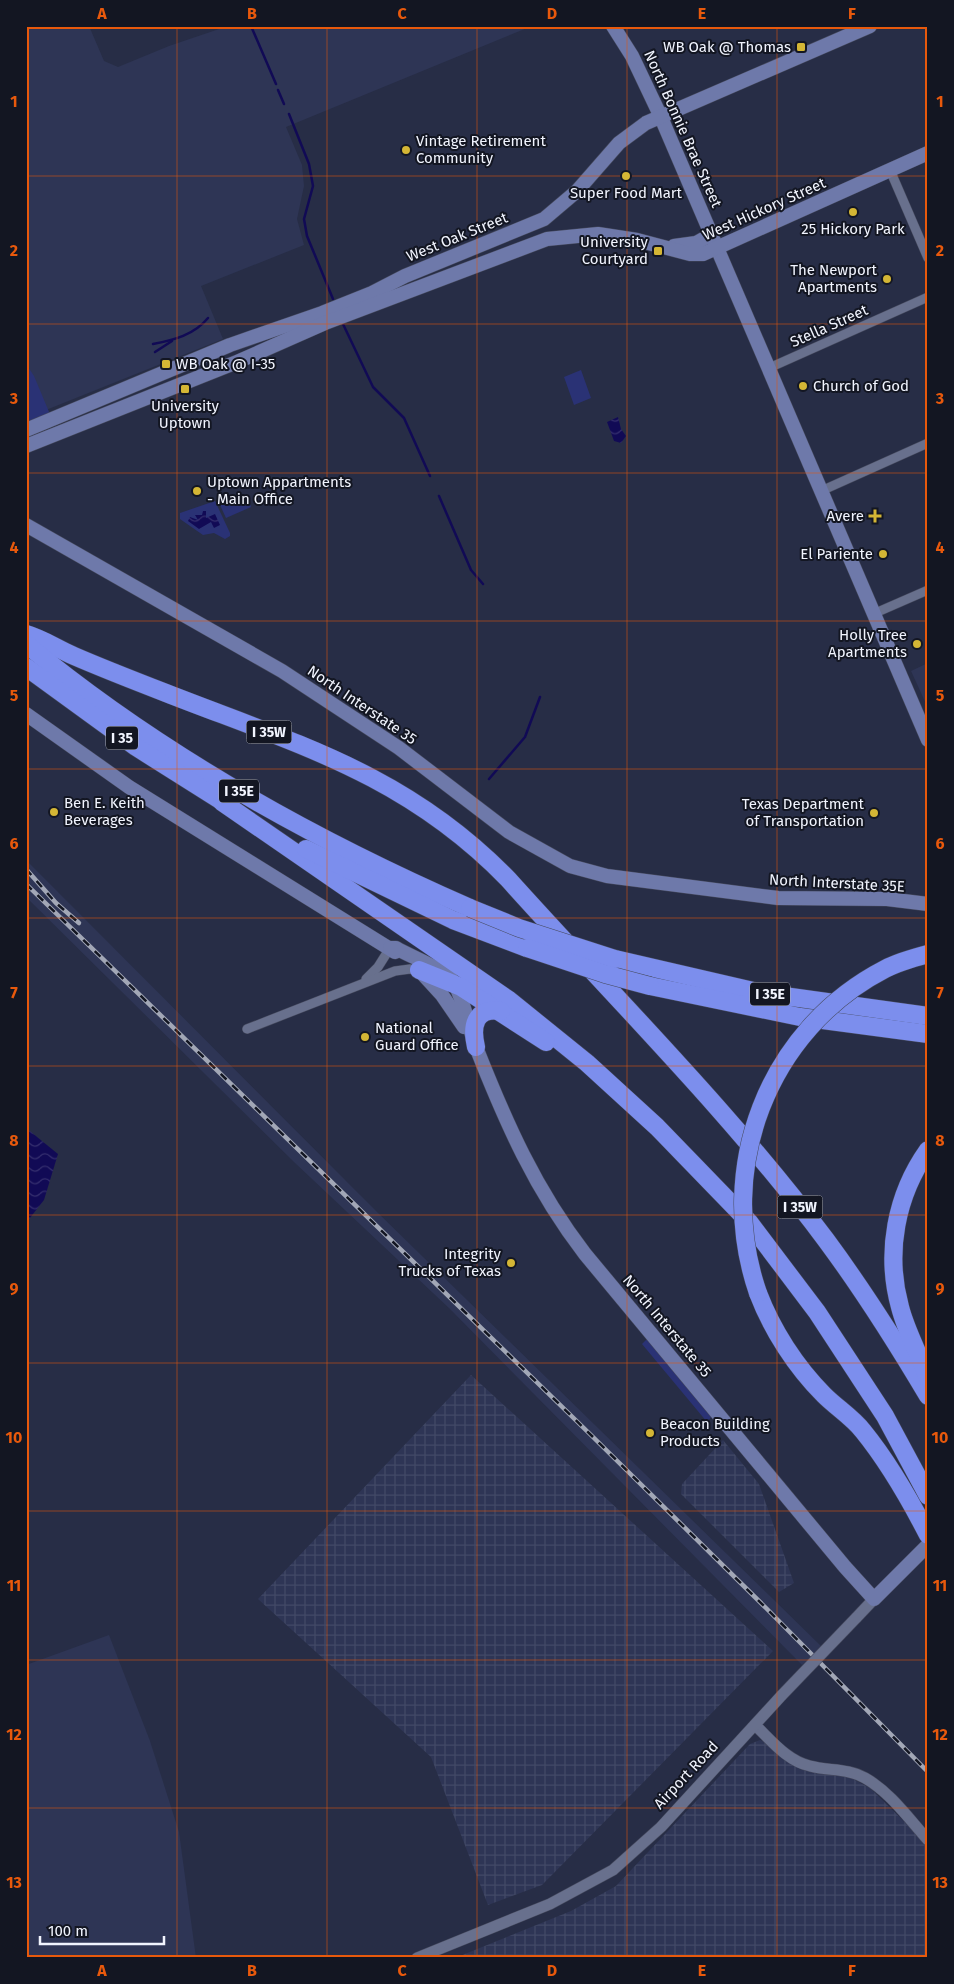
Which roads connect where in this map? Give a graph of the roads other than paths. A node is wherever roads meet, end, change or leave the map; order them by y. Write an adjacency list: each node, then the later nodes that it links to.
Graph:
1 (613, 26): 3 (main road, North Bonnie Brae Street)
2 (870, 26): 3 (main road, West Oak Street)
3 (660, 115): 6 (main road, West Oak Street); 7 (main road, North Bonnie Brae Street)
4 (928, 153): 5 (main road, West Hickory Street)
5 (890, 170): 10 (main road, West Hickory Street); 11 (street)
6 (544, 219): 8 (main road); 14 (main road, West Oak Street)
7 (712, 234): 9 (main road); 10 (main road, North Bonnie Brae Street)
8 (547, 239): 9 (main road, West Hickory Street); 16 (main road)
9 (666, 247): 10 (main road, West Hickory Street)
10 (718, 248): 13 (main road, North Bonnie Brae Street)
11 (928, 258)
12 (928, 297): 13 (street, Stella Street)
13 (768, 368): 17 (main road, North Bonnie Brae Street)
14 (26, 430)
15 (928, 443): 17 (street)
16 (26, 446)
17 (821, 491): 20 (main road, North Bonnie Brae Street)
18 (26, 525): 27 (main road, North Interstate 35)
19 (928, 590): 20 (street)
20 (873, 614): 25 (main road, North Bonnie Brae Street)
21 (26, 634): 42 (highway, I 35W)
22 (26, 644): 35 (highway, I 35E, bridge)
23 (26, 667): 26 (highway, I 35)
24 (26, 714): 29 (main road, North Interstate 35)
25 (928, 739)
26 (222, 802): 37 (highway, I 35E, bridge); 40 (highway)
27 (685, 885): 28 (main road, North Interstate 35E)
28 (928, 904)
29 (390, 948): 31 (main road, North Interstate 35); 32 (main road, North Interstate 35); 33 (street)
30 (928, 954): 44 (highway, bridge)
31 (419, 970): 32 (highway); 33 (street); 38 (main road, North Interstate 35)
32 (455, 984): 34 (highway); 38 (main road, North Interstate 35)
33 (357, 985): 36 (street)
34 (501, 1011): 38 (highway); 40 (highway)
35 (928, 1016)
36 (247, 1029)
37 (928, 1034)
38 (476, 1047): 46 (main road, North Interstate 35)
39 (928, 1150): 41 (highway)
40 (686, 1156): 43 (highway)
41 (928, 1378)
42 (928, 1396)
43 (928, 1496)
44 (928, 1534)
45 (928, 1545): 46 (main road, Airport Road)
46 (874, 1599): 47 (street, Airport Road, bridge)
47 (755, 1725): 48 (street); 49 (street, Airport Road)
48 (928, 1840)
49 (418, 1958)

